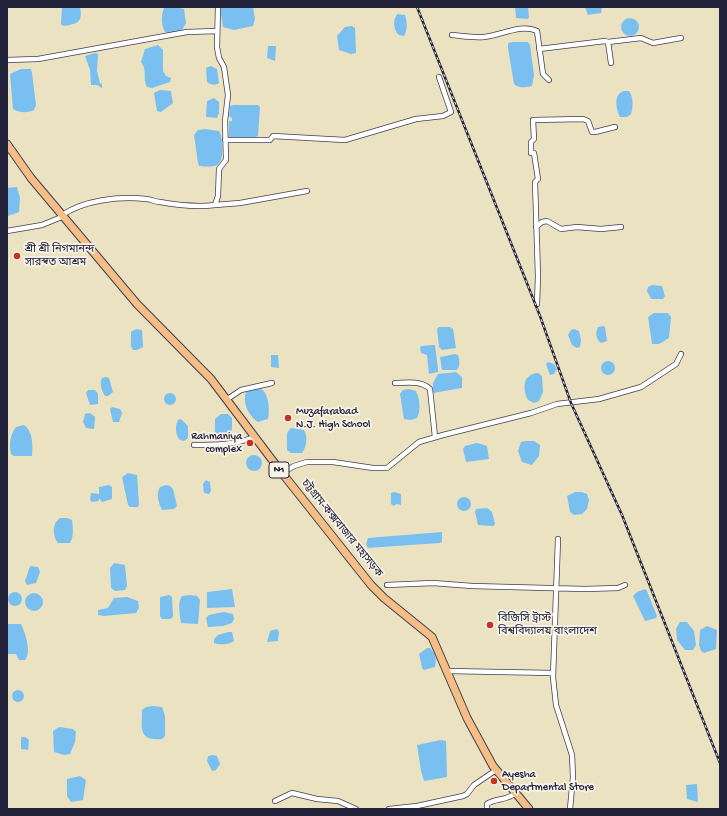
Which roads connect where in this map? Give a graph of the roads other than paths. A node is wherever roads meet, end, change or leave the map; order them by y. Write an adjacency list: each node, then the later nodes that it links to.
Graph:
1 (218, 7): 2 (street)
2 (217, 31): 7 (street); 12 (street)
3 (452, 35): 6 (street)
4 (681, 38): 5 (street)
5 (608, 42): 6 (street); 8 (street)
6 (540, 49): 10 (street)
7 (7, 60)
8 (611, 63)
9 (439, 77): 12 (street)
10 (549, 80)
11 (615, 127): 17 (street)
12 (225, 140): 15 (street)
13 (7, 144): 16 (highway, চট্টগ্রাম-কক্সবাজার মহাসড়ক / N1)
14 (307, 191): 15 (street)
15 (215, 205): 16 (street)
16 (63, 215): 19 (street); 24 (highway, চট্টগ্রাম-কক্সবাজার মহাসড়ক / N1)
17 (536, 227): 18 (street); 20 (street)
18 (621, 227)
19 (7, 231)
20 (537, 304)
21 (681, 354): 26 (street)
22 (272, 383): 24 (street)
23 (395, 383): 26 (street)
24 (226, 400): 25 (highway, চট্টগ্রাম-কক্সবাজার মহাসড়ক / N1)
25 (254, 436): 27 (street); 28 (highway, চট্টগ্রাম-কক্সবাজার মহাসড়ক / N1)
26 (434, 437): 28 (street)
27 (194, 445)
28 (282, 474): 33 (highway, চট্টগ্রাম-কক্সবাজার মহাসড়ক / N1)
29 (558, 539): 32 (street)
30 (388, 585): 32 (street)
31 (625, 585): 32 (street)
32 (558, 588): 34 (street)
33 (448, 671): 34 (street); 35 (highway, চট্টগ্রাম-কক্সবাজার মহাসড়ক / N1)
34 (553, 673): 43 (street)
35 (496, 770): 36 (highway, চট্টগ্রাম-কক্সবাজার মহাসড়ক / N1); 40 (street)
36 (516, 793): 41 (street); 42 (highway, চট্টগ্রাম-কক্সবাজার মহাসড়ক / N1)
37 (275, 800): 38 (street)
38 (356, 809)
39 (389, 809): 40 (street)
40 (397, 809)
41 (487, 809)
42 (529, 809)
43 (570, 809)

